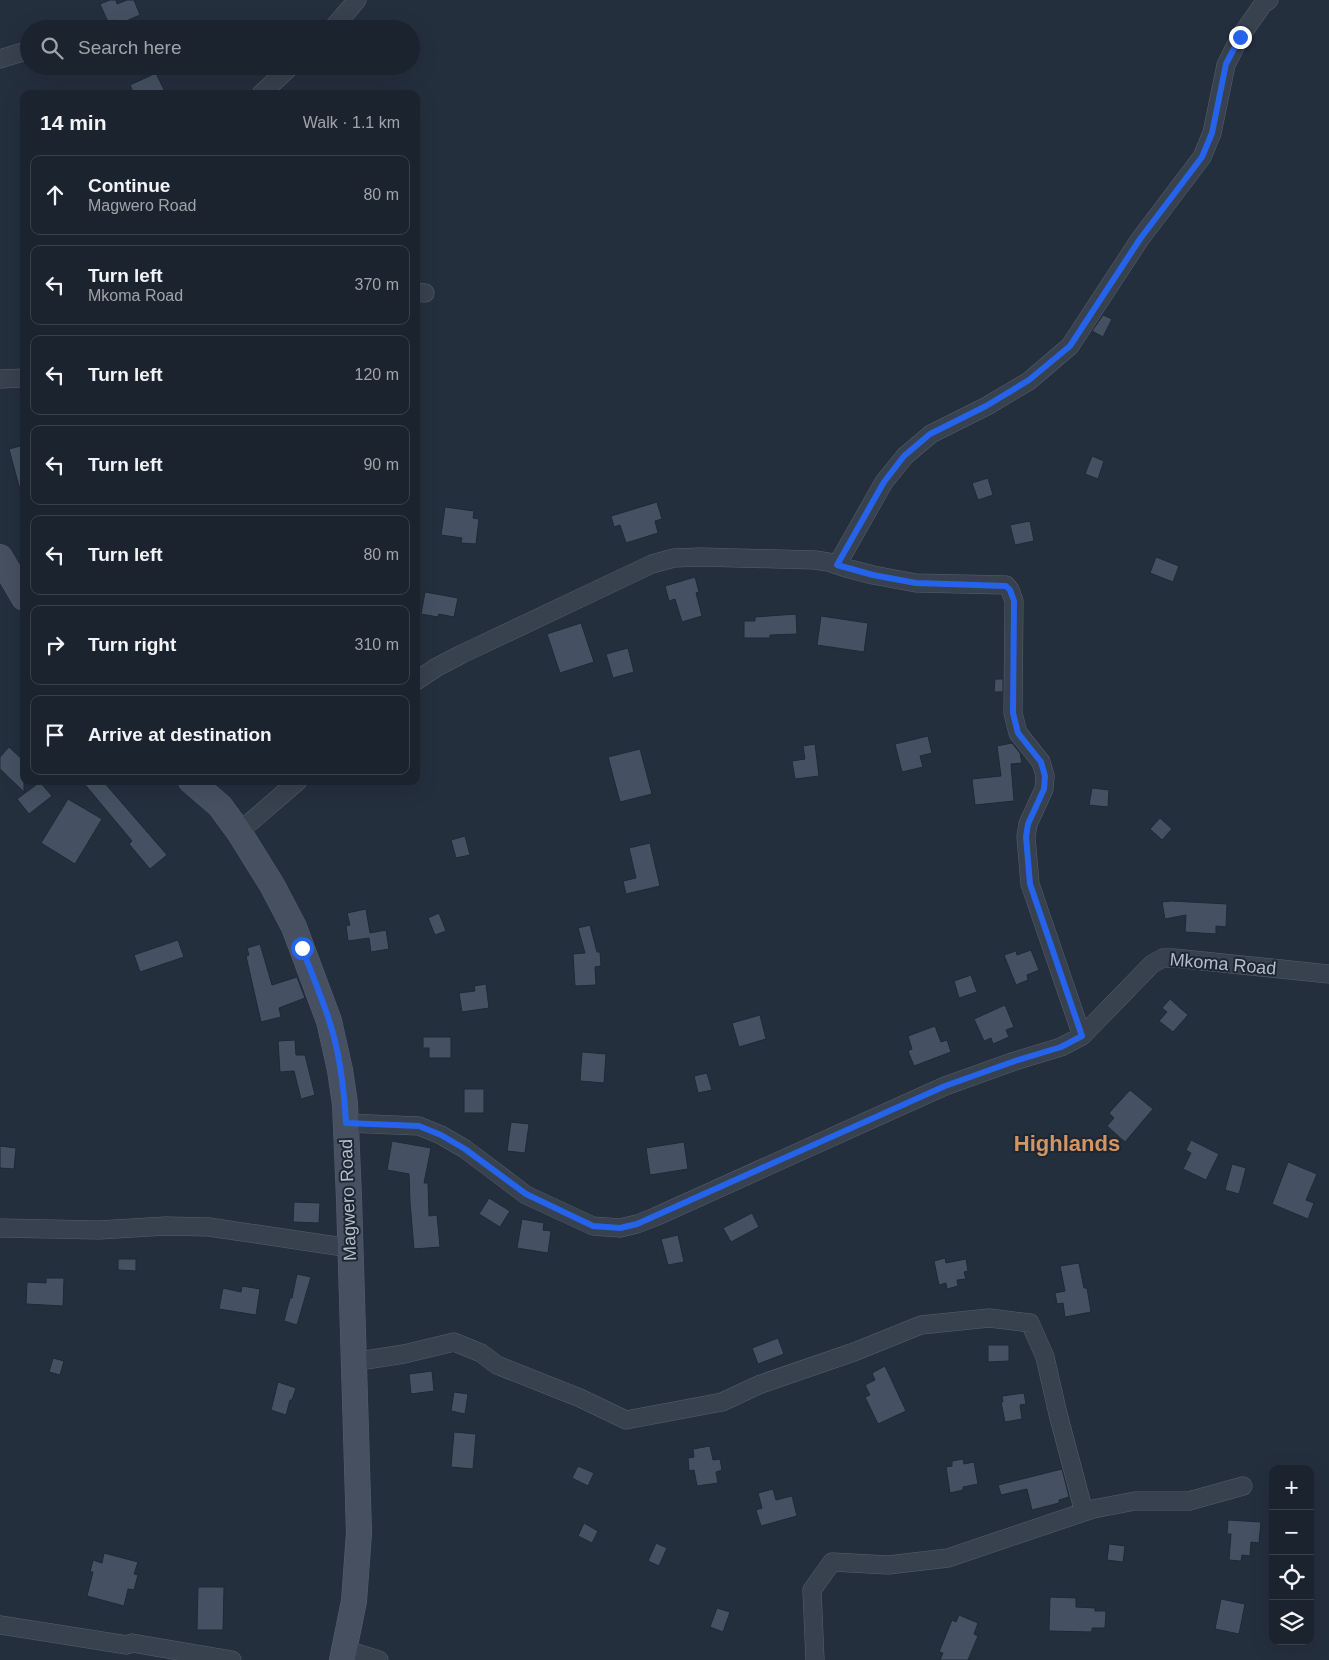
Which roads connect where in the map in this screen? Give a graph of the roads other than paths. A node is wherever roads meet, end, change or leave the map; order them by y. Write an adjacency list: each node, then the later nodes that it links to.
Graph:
1 (357, 0): 3 (street)
2 (1269, 0): 11 (street)
3 (340, 20)
4 (20, 53): 5 (street)
5 (0, 59)
6 (281, 75): 7 (street)
7 (265, 90)
8 (20, 378): 9 (street)
9 (0, 379)
10 (0, 557): 12 (street)
11 (837, 565): 13 (street); 18 (street)
12 (20, 591)
13 (420, 678)
14 (196, 785): 16 (street, Magwero Road)
15 (293, 785): 16 (street)
16 (239, 832): 19 (street, Magwero Road)
17 (1329, 974): 18 (street, Mkoma Road)
18 (1082, 1036): 19 (street, Mkoma Road)
19 (346, 1123): 21 (street, Magwero Road)
20 (0, 1228): 21 (street)
21 (350, 1248): 22 (street, Magwero Road)
22 (354, 1362): 24 (street); 26 (street, Magwero Road)
23 (1243, 1486): 24 (street)
24 (1084, 1512): 29 (street)
25 (0, 1625): 27 (street)
26 (343, 1654): 28 (street)
27 (232, 1660)
28 (379, 1660)
29 (815, 1660)

